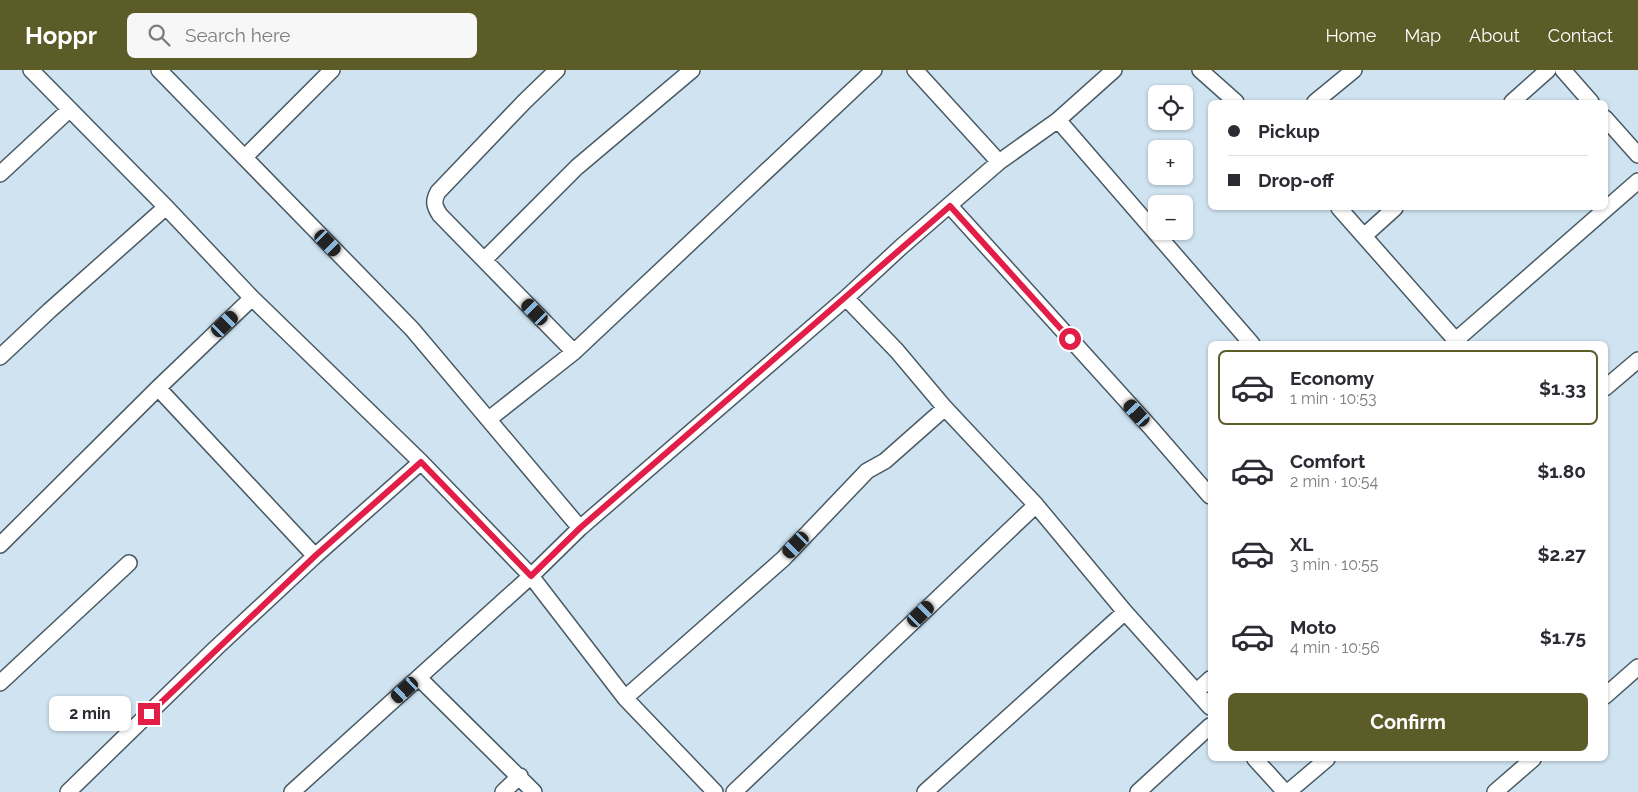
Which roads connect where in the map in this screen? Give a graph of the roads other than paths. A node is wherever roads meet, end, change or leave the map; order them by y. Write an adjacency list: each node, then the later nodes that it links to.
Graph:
1 (31, 70): 17 (street)
2 (159, 70): 21 (street)
3 (332, 70): 21 (street)
4 (557, 70): 32 (street)
5 (692, 70): 32 (street)
6 (874, 70): 38 (street)
7 (915, 70): 22 (street)
8 (1114, 70): 18 (street)
9 (1200, 70): 13 (street)
10 (1354, 70): 14 (street)
11 (1548, 70): 15 (street)
12 (1562, 70): 16 (street)
13 (1234, 100)
14 (1317, 100)
15 (1514, 100)
16 (1589, 100)
17 (69, 110): 23 (street); 26 (street)
18 (1058, 120): 22 (street); 35 (street)
19 (1608, 121): 20 (street)
20 (1638, 155)
21 (245, 157): 44 (street)
22 (999, 162): 25 (street)
23 (0, 174)
24 (1638, 181): 27 (street)
25 (950, 206): 34 (street); 46 (street)
26 (166, 208): 33 (street); 39 (street)
27 (1608, 208)
28 (1340, 210): 31 (street)
29 (1393, 210): 31 (street)
30 (1606, 210): 37 (street)
31 (1364, 236): 36 (street)
32 (484, 260): 38 (street)
33 (252, 298): 42 (street); 45 (street)
34 (846, 298): 43 (street); 48 (street)
35 (1249, 341)
36 (1457, 341)
37 (1459, 341)
38 (574, 352): 44 (street)
39 (0, 357)
40 (1638, 360): 41 (street)
41 (1608, 385)
42 (158, 388): 49 (street); 50 (street)
43 (945, 408): 47 (street); 60 (street)
44 (489, 420): 48 (street)
45 (421, 462): 50 (street); 52 (street)
46 (1208, 494)
47 (1036, 505): 53 (street); 72 (street)
48 (580, 528): 52 (street)
49 (0, 545)
50 (315, 556): 67 (street)
51 (130, 563): 57 (street)
52 (531, 576): 55 (street); 60 (street)
53 (1125, 612): 58 (street); 73 (street)
54 (1638, 667): 59 (street)
55 (419, 678): 66 (street); 68 (street)
56 (1208, 681): 58 (street)
57 (0, 684)
58 (1197, 691): 61 (street)
59 (1608, 693)
60 (626, 698): 71 (street)
61 (1208, 705)
62 (1208, 728): 74 (street)
63 (1257, 761): 75 (street)
64 (1325, 761): 75 (street)
65 (1531, 761): 76 (street)
66 (520, 776): 69 (street); 70 (street)
67 (68, 792)
68 (292, 792)
69 (503, 792)
70 (534, 792)
71 (715, 792)
72 (734, 792)
73 (925, 792)
74 (1138, 792)
75 (1287, 792)
76 (1496, 792)

